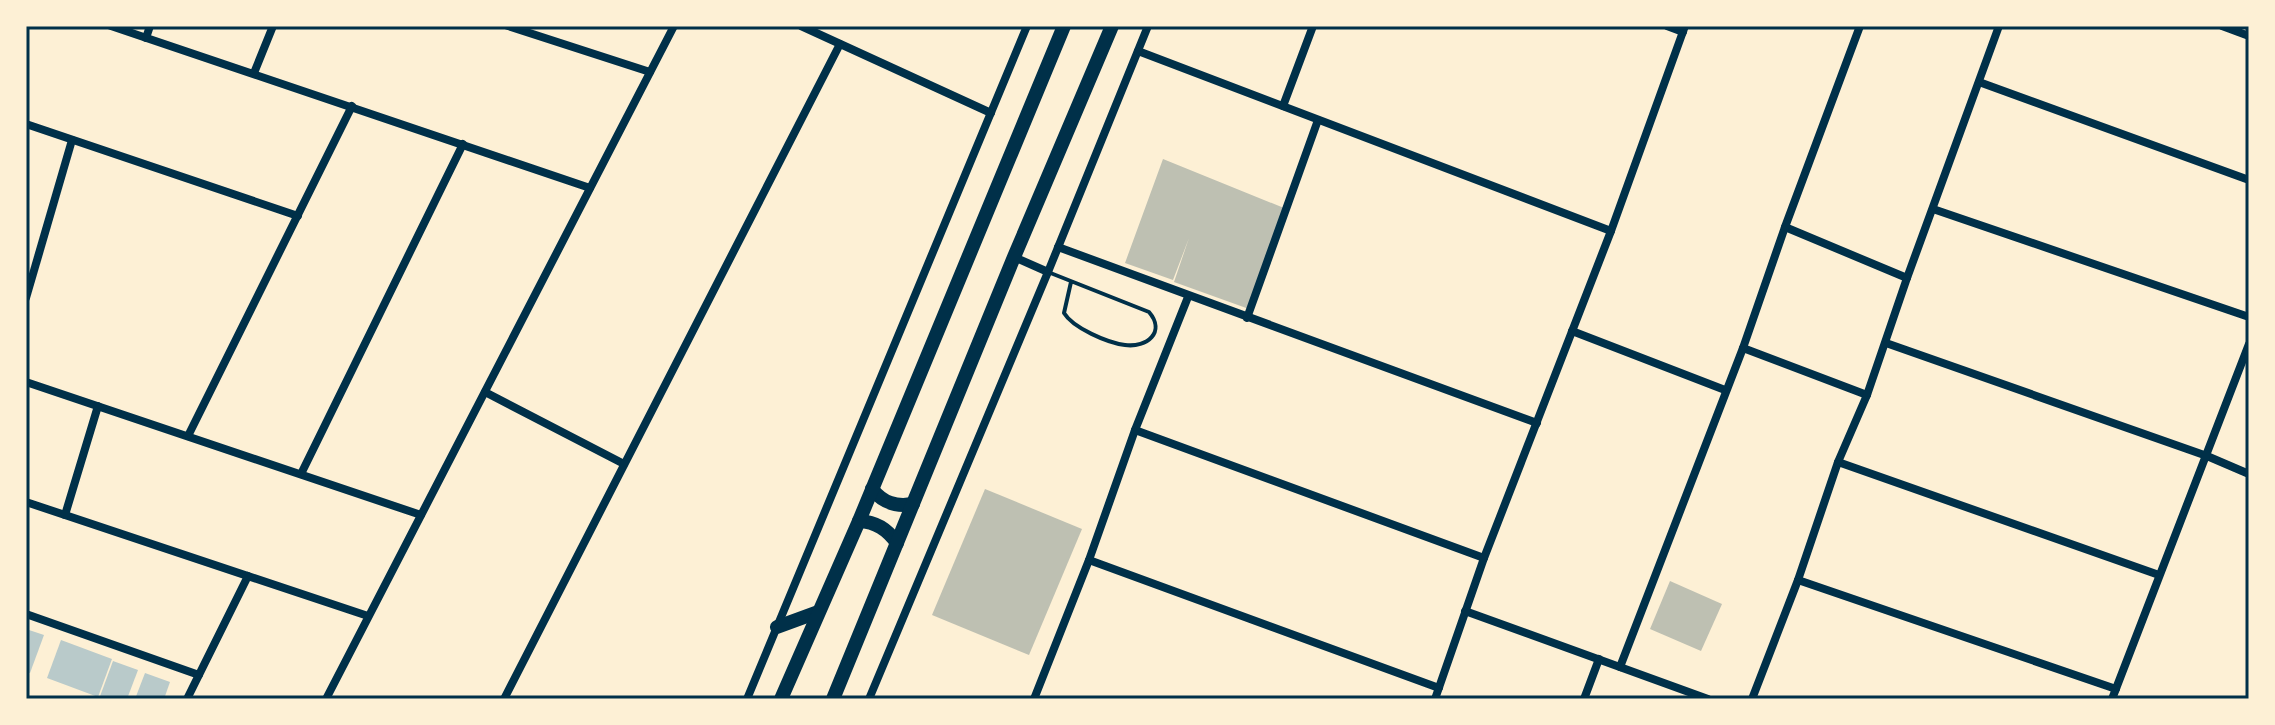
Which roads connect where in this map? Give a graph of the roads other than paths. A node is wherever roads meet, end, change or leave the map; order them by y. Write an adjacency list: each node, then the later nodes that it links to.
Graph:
1 (111, 26): 19 (street)
2 (150, 26): 19 (street)
3 (273, 26): 23 (street)
4 (508, 26): 17 (street)
5 (674, 26): 22 (street)
6 (801, 26): 20 (street)
7 (1027, 26): 27 (street)
8 (1064, 26): 64 (main road)
9 (1112, 26): 39 (main road)
10 (1148, 26): 21 (street)
11 (1313, 26): 26 (street)
12 (1667, 26): 16 (street)
13 (1860, 26): 36 (street)
14 (1999, 26): 24 (street)
15 (2222, 26): 18 (street)
16 (1684, 29): 37 (street)
17 (532, 30): 22 (street)
18 (2249, 36)
19 (146, 38): 23 (street)
20 (840, 44): 27 (street); 61 (street)
21 (1138, 51): 26 (street); 38 (street)
22 (650, 72): 33 (street)
23 (254, 73): 25 (street)
24 (1979, 82): 32 (street); 34 (street)
25 (352, 106): 31 (street); 35 (street)
26 (1283, 106): 28 (street)
27 (991, 113): 80 (street)
28 (1318, 120): 37 (street); 46 (street)
29 (26, 124): 30 (street)
30 (72, 140): 35 (street); 44 (street)
31 (463, 144): 33 (street); 62 (street)
32 (2249, 180)
33 (590, 188): 53 (street)
34 (1933, 209): 41 (street); 45 (street)
35 (298, 216): 58 (street)
36 (1785, 227): 41 (street); 50 (street)
37 (1611, 231): 47 (street)
38 (1058, 247): 40 (street); 43 (street)
39 (1014, 257): 40 (street); 66 (main road)
40 (1048, 272): 42 (lane); 93 (street)
41 (1907, 278): 48 (street)
42 (1071, 282): 42 (lane)
43 (1188, 297): 46 (street); 57 (street)
44 (26, 298)
45 (2249, 317)
46 (1247, 318): 56 (street)
47 (1572, 331): 52 (street); 56 (street)
48 (1886, 343): 54 (street); 59 (street)
49 (2249, 344): 59 (street)
50 (1743, 348): 52 (street); 54 (street)
51 (26, 382): 55 (street)
52 (1725, 390): 82 (street)
53 (485, 392): 61 (street); 68 (street)
54 (1867, 395): 60 (street)
55 (98, 406): 58 (street); 67 (street)
56 (1537, 423): 71 (street)
57 (1135, 430): 71 (street); 72 (street)
58 (188, 436): 62 (street)
59 (2207, 456): 63 (street); 73 (street)
60 (1838, 462): 73 (street); 75 (street)
61 (624, 464): 89 (street)
62 (301, 474): 68 (street)
63 (2249, 474)
64 (872, 489): 66 (main road); 69 (main road)
65 (26, 502): 67 (street)
66 (913, 504): 70 (main road)
67 (65, 515): 74 (street)
68 (421, 515): 79 (street)
69 (859, 521): 70 (main road); 77 (main road)
70 (897, 543): 92 (main road)
71 (1484, 558): 76 (street)
72 (1089, 560): 84 (street); 86 (street)
73 (2159, 575): 85 (street)
74 (248, 576): 79 (street); 83 (street)
75 (1798, 580): 85 (street); 97 (street)
76 (1465, 611): 81 (street); 84 (street)
77 (818, 612): 80 (main road); 91 (main road)
78 (26, 614): 83 (street)
79 (368, 616): 88 (street)
80 (777, 627): 90 (street)
81 (1599, 659): 82 (street); 95 (street)
82 (1620, 667): 96 (street)
83 (199, 675): 87 (street)
84 (1439, 688): 94 (street)
85 (2116, 689): 98 (street)
86 (1037, 698)
87 (187, 699)
88 (326, 699)
89 (504, 699)
90 (747, 699)
91 (781, 699)
92 (833, 699)
93 (869, 699)
94 (1435, 699)
95 (1584, 699)
96 (1708, 699)
97 (1752, 699)
98 (2112, 699)

